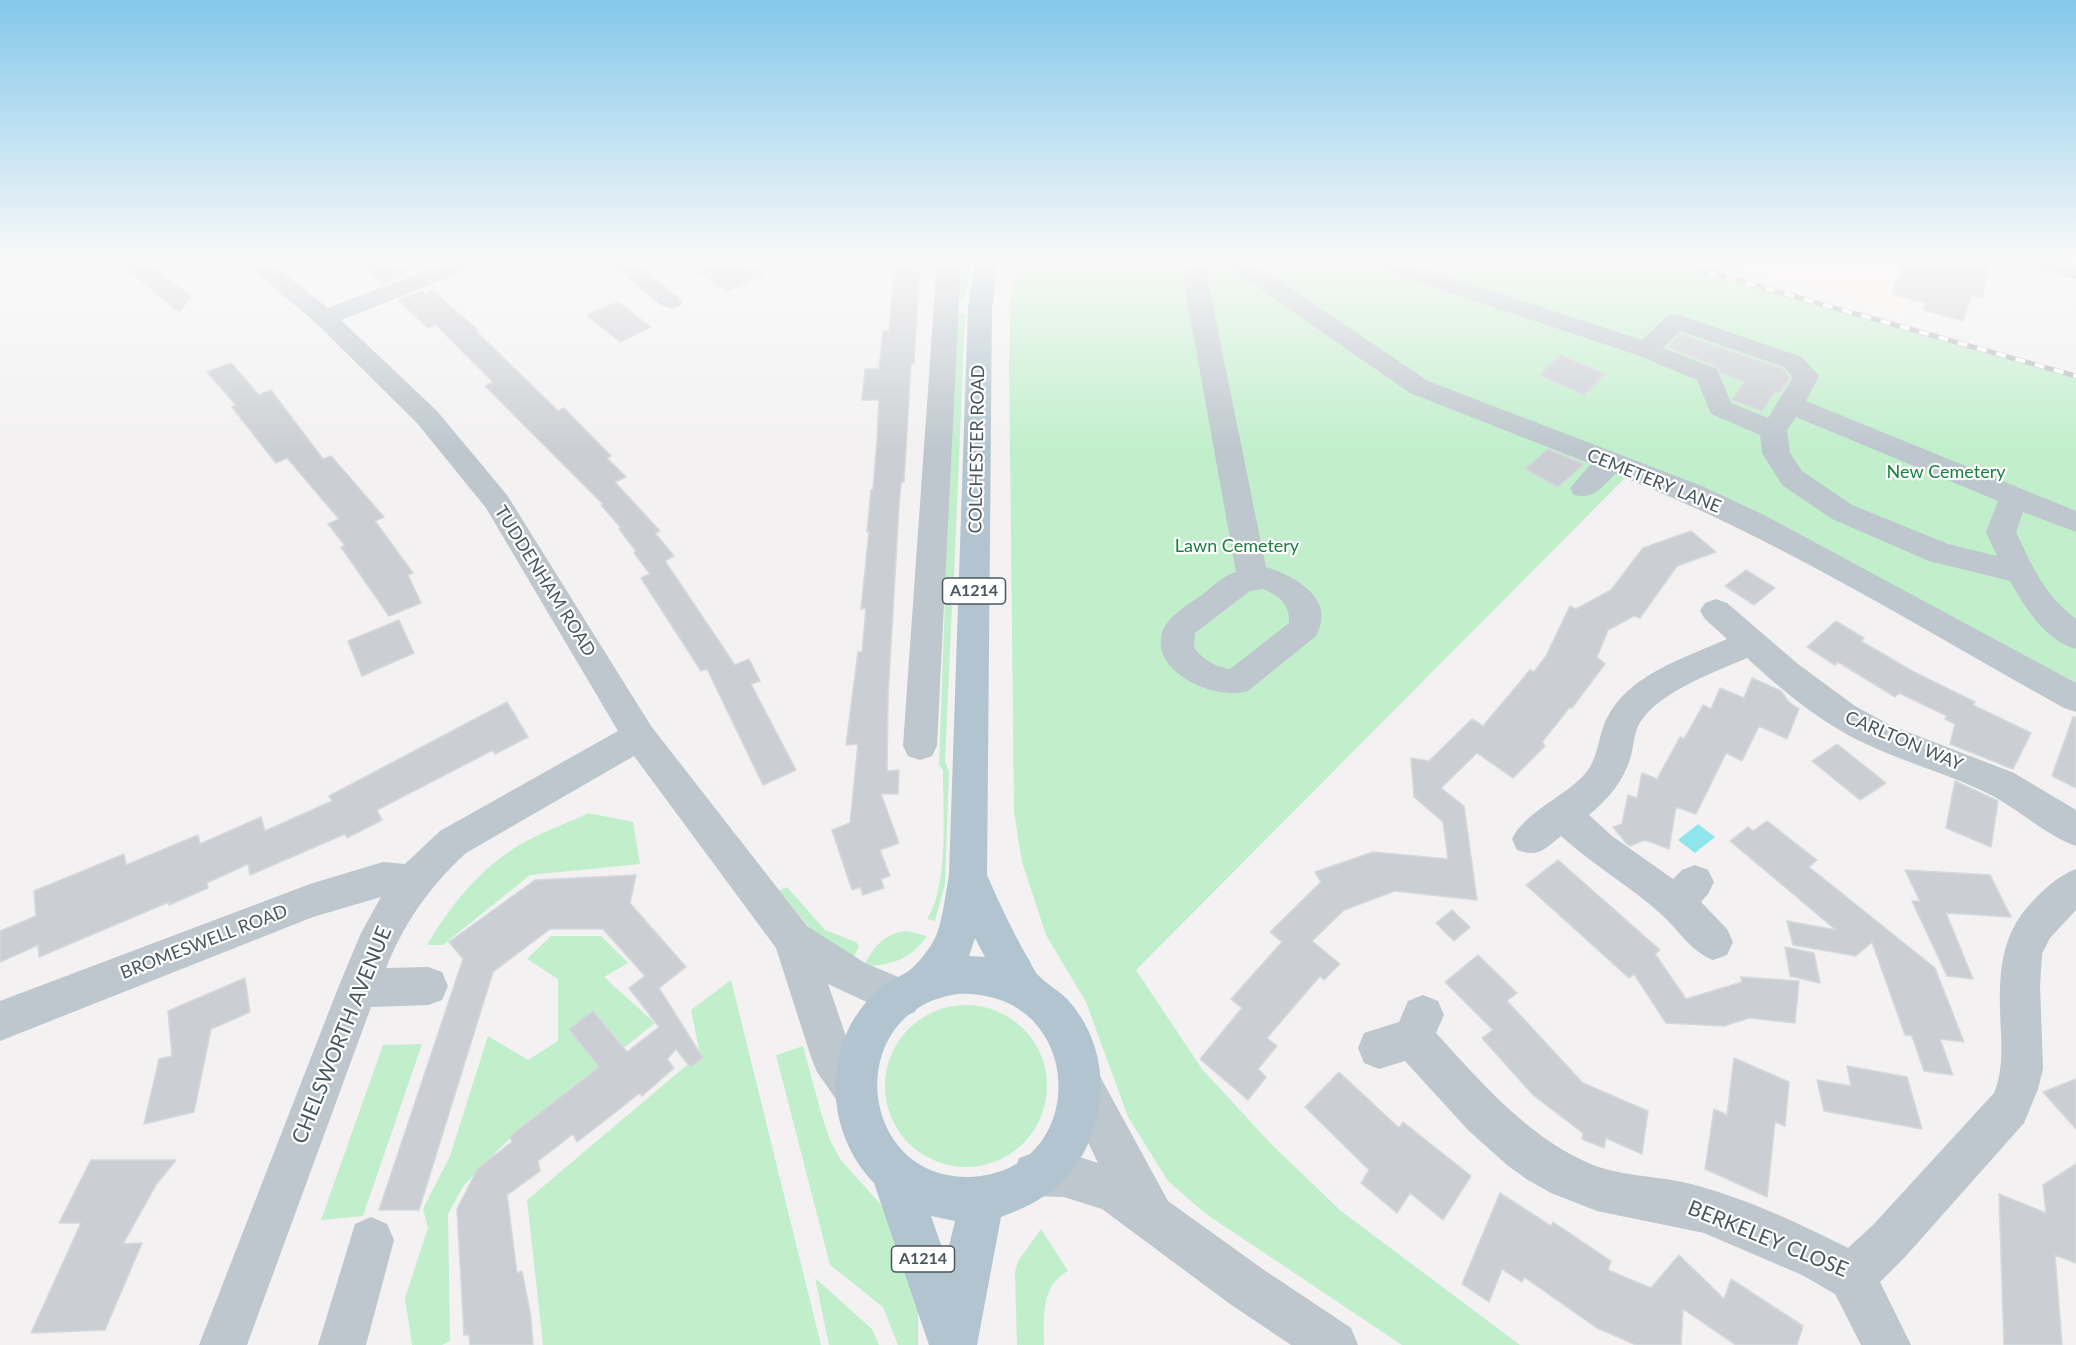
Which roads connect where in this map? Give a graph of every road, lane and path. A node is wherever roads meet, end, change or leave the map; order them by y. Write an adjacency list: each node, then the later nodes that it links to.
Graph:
1 (331, 324): 24 (street, TUDDENHAM ROAD)
2 (946, 324): 18 (street, COLCHESTER ROAD)
3 (980, 324): 19 (main road, COLCHESTER ROAD / A1214)
4 (1204, 324): 17 (street)
5 (1327, 324): 12 (street, CEMETERY LANE)
6 (1567, 324): 9 (street)
7 (1673, 324): 9 (street)
8 (1684, 324): 10 (street)
9 (1646, 350): 11 (street)
10 (1791, 405): 11 (street); 14 (street)
11 (1773, 429): 16 (street)
12 (1610, 462): 13 (street); 23 (street, CEMETERY LANE)
13 (1584, 488)
14 (2014, 496): 15 (street); 16 (street)
15 (2076, 522)
16 (2020, 573): 21 (street)
17 (1253, 579)
18 (931, 591): 19 (street); 25 (street, COLCHESTER ROAD)
19 (974, 592): 29 (main road, COLCHESTER ROAD / A1214)
20 (1716, 612): 22 (street, CARLTON WAY)
21 (2076, 638)
22 (1752, 642): 26 (street); 27 (street, CARLTON WAY)
23 (2076, 699)
24 (639, 736): 30 (street, CHELSWORTH AVENUE); 32 (street, TUDDENHAM ROAD)
25 (920, 746)
26 (1562, 814): 28 (street); 33 (street)
27 (2076, 830)
28 (1530, 839)
29 (968, 875): 34 (main road, COLCHESTER ROAD / A1214); 37 (main road, COLCHESTER ROAD / A1214)
30 (412, 881): 36 (street, CHELSWORTH AVENUE); 38 (street, BROMESWELL ROAD)
31 (2076, 886): 47 (street, BERKELEY CLOSE)
32 (793, 939): 37 (street, TUDDENHAM ROAD); 41 (street, TUDDENHAM ROAD)
33 (1713, 942)
34 (1021, 984): 37 (main road); 40 (main road)
35 (428, 986): 36 (street)
36 (358, 988): 48 (street, CHELSWORTH AVENUE)
37 (912, 991): 41 (main road, COLCHESTER ROAD)
38 (0, 1021)
39 (1405, 1034): 47 (street, BERKELEY CLOSE)
40 (1081, 1084): 43 (main road); 45 (street)
41 (855, 1090): 42 (main road, COLCHESTER ROAD)
42 (893, 1174): 44 (main road); 50 (main road, A1214)
43 (1035, 1174): 44 (main road); 45 (street)
44 (982, 1199): 50 (main road, A1214)
45 (1157, 1220): 51 (street)
46 (371, 1239): 49 (street)
47 (1852, 1277): 52 (street)
48 (223, 1345)
49 (342, 1345)
50 (953, 1345)
51 (1334, 1345)
52 (1887, 1345)

